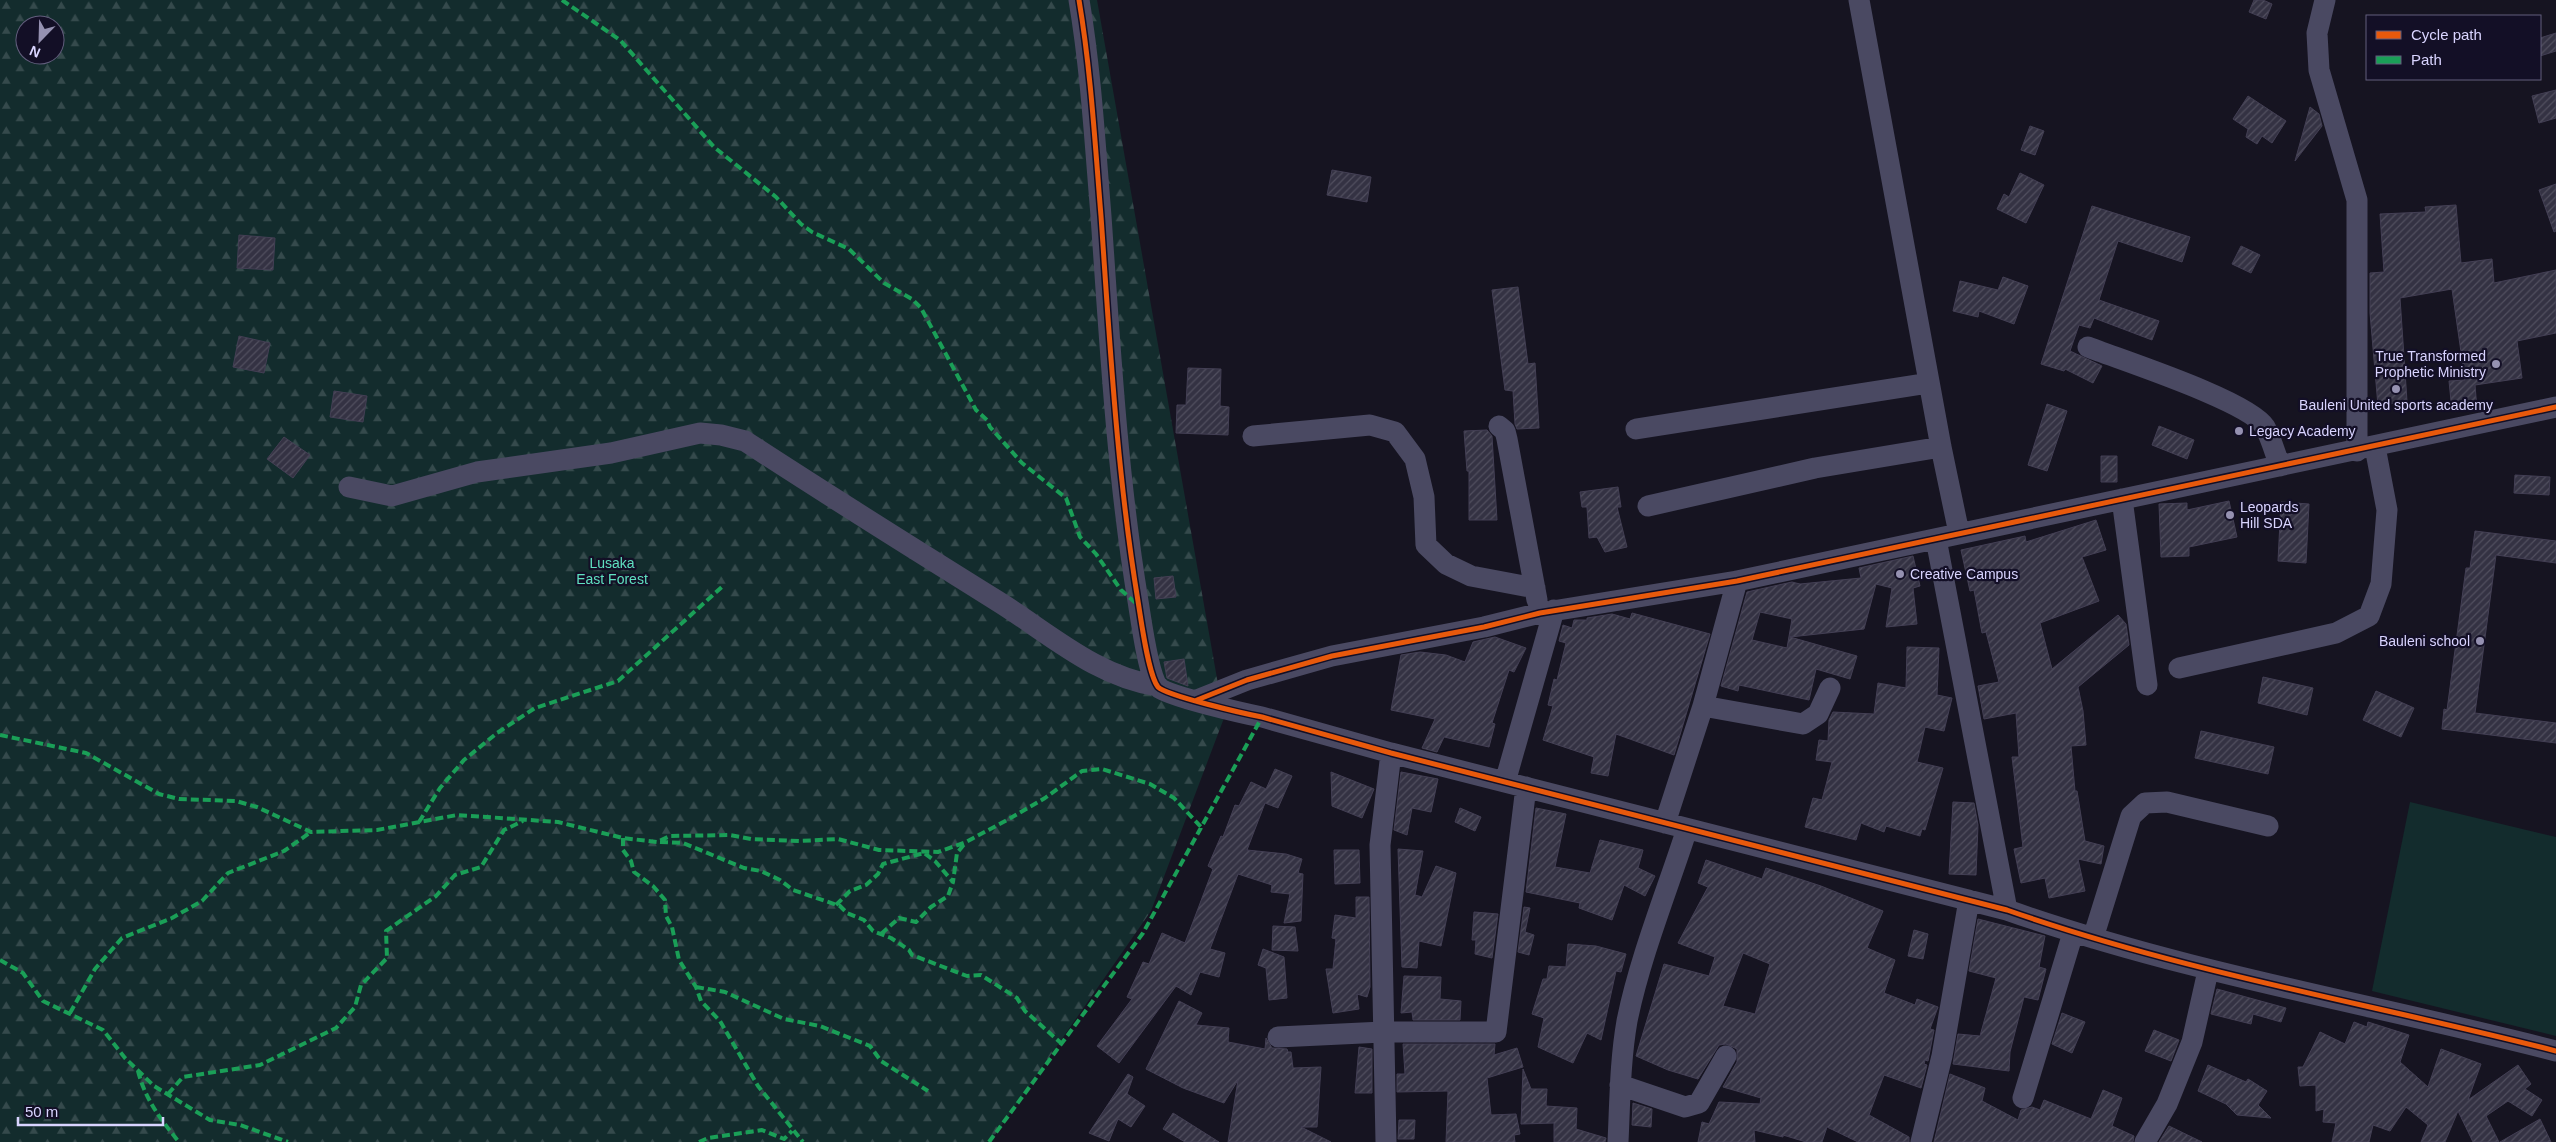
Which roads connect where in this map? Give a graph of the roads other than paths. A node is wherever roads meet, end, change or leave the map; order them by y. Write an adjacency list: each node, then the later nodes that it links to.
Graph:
1 (1078, 0): 23 (street)
2 (1859, 0): 5 (street)
3 (2325, 0): 11 (street)
4 (2088, 348): 12 (street)
5 (1929, 383): 8 (street); 10 (street)
6 (2556, 407): 11 (street)
7 (1499, 426): 19 (street)
8 (1636, 428)
9 (1253, 436): 19 (street)
10 (1941, 447): 15 (street); 16 (street)
11 (2366, 449): 12 (street); 21 (street)
12 (2280, 466): 14 (street)
13 (349, 488): 23 (street)
14 (2122, 499): 16 (street); 22 (street)
15 (1648, 506)
16 (1959, 533): 17 (street)
17 (1936, 539): 18 (street); 34 (street)
18 (1737, 581): 20 (street); 26 (street)
19 (1535, 588): 20 (street)
20 (1547, 611): 25 (street); 28 (street)
21 (2179, 668)
22 (2147, 685)
23 (1158, 686): 25 (street)
24 (1830, 688): 26 (street)
25 (1197, 700): 27 (street)
26 (1703, 706): 30 (street)
27 (1391, 753): 28 (street); 38 (street)
28 (1506, 782): 29 (street)
29 (1526, 787): 30 (street); 38 (street)
30 (1665, 823): 32 (street)
31 (2268, 826): 36 (street)
32 (1688, 829): 33 (street); 42 (street)
33 (1969, 900): 34 (street); 46 (street)
34 (2007, 910): 35 (street)
35 (2072, 933): 36 (street); 43 (street)
36 (2093, 938): 37 (street)
37 (2208, 971): 40 (street); 47 (street)
38 (1383, 1032): 39 (street); 44 (street)
39 (1278, 1036)
40 (2556, 1051)
41 (1726, 1056): 42 (street)
42 (1620, 1085): 45 (street)
43 (2023, 1098)
44 (1386, 1142)
45 (1618, 1142)
46 (1921, 1142)
47 (2145, 1142)

